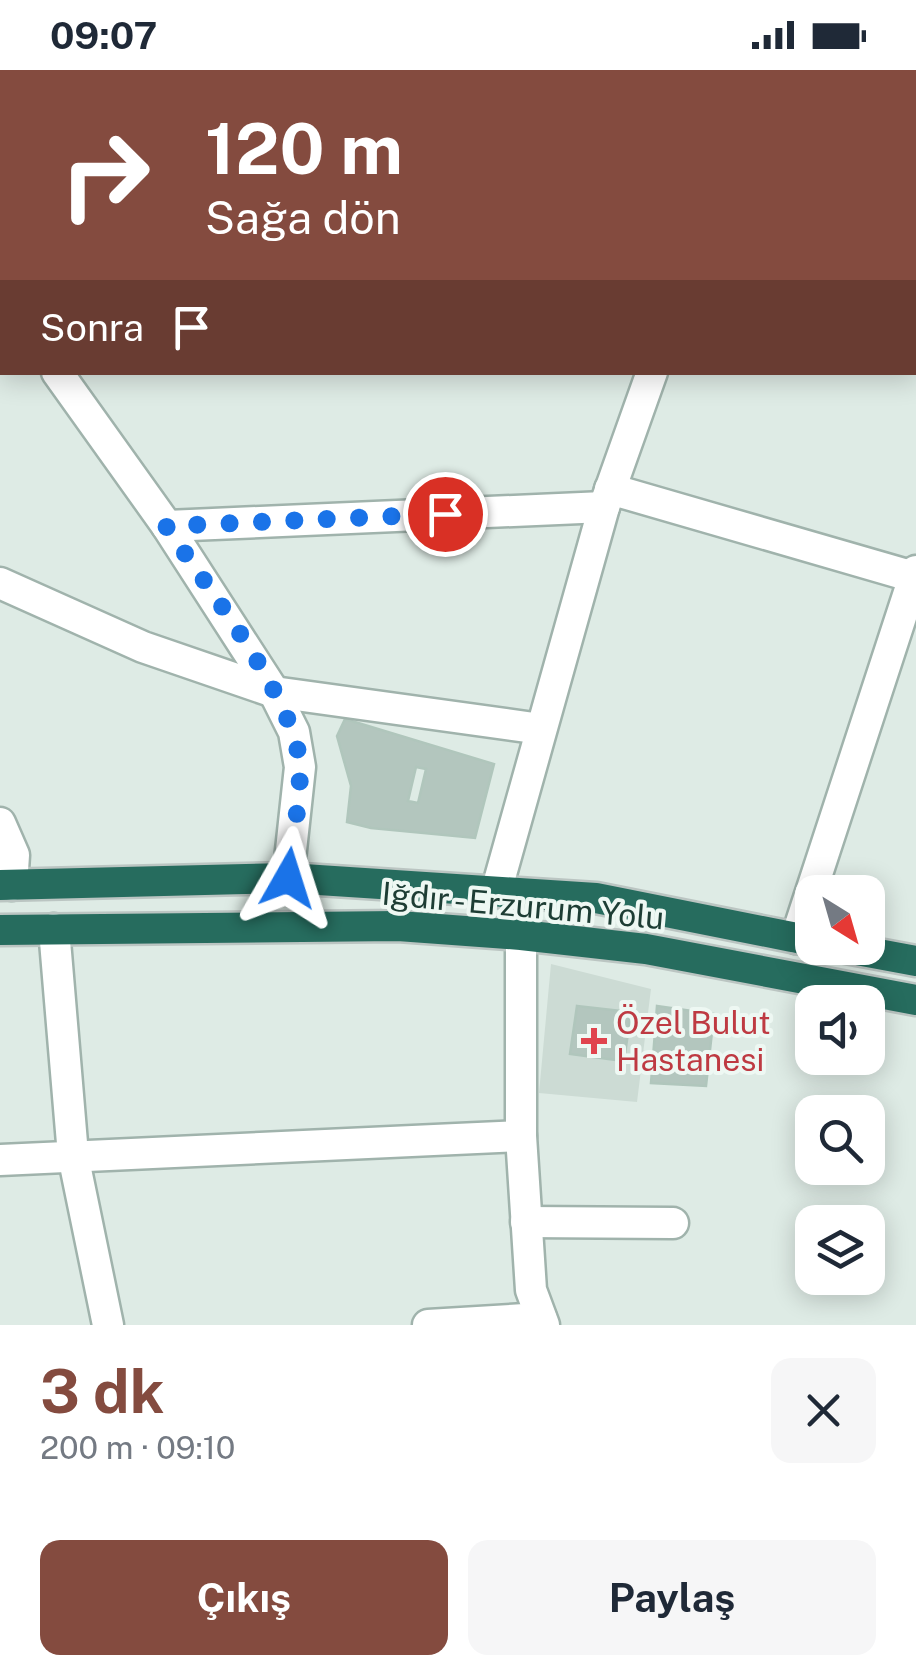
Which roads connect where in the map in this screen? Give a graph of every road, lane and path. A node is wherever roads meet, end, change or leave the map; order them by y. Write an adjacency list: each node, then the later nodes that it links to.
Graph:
1 (59, 375): 4 (street)
2 (651, 375): 3 (street)
3 (607, 498): 4 (street); 5 (street); 8 (street)
4 (166, 526): 7 (street)
5 (915, 574): 10 (street)
6 (0, 583): 7 (street)
7 (274, 692): 8 (street); 11 (street)
8 (541, 728): 13 (street)
9 (0, 823): 12 (street)
10 (823, 875)
11 (288, 878): 12 (highway, Iğdır - Erzurum Yolu); 13 (highway, Iğdır - Erzurum Yolu)
12 (6, 885)
13 (496, 892): 17 (highway, Iğdır - Erzurum Yolu)
14 (54, 929): 15 (highway, Iğdır - Erzurum Yolu); 16 (highway, Iğdır - Erzurum Yolu); 22 (street)
15 (0, 930)
16 (521, 935): 20 (highway, Iğdır - Erzurum Yolu); 21 (street)
17 (795, 937)
18 (885, 955): 19 (highway)
19 (916, 961)
20 (916, 1000)
21 (522, 1136): 22 (street); 24 (street)
22 (74, 1155): 23 (street); 27 (street)
23 (0, 1160)
24 (526, 1222): 25 (street); 26 (street)
25 (673, 1223)
26 (542, 1321): 28 (street)
27 (108, 1325)
28 (428, 1325)

